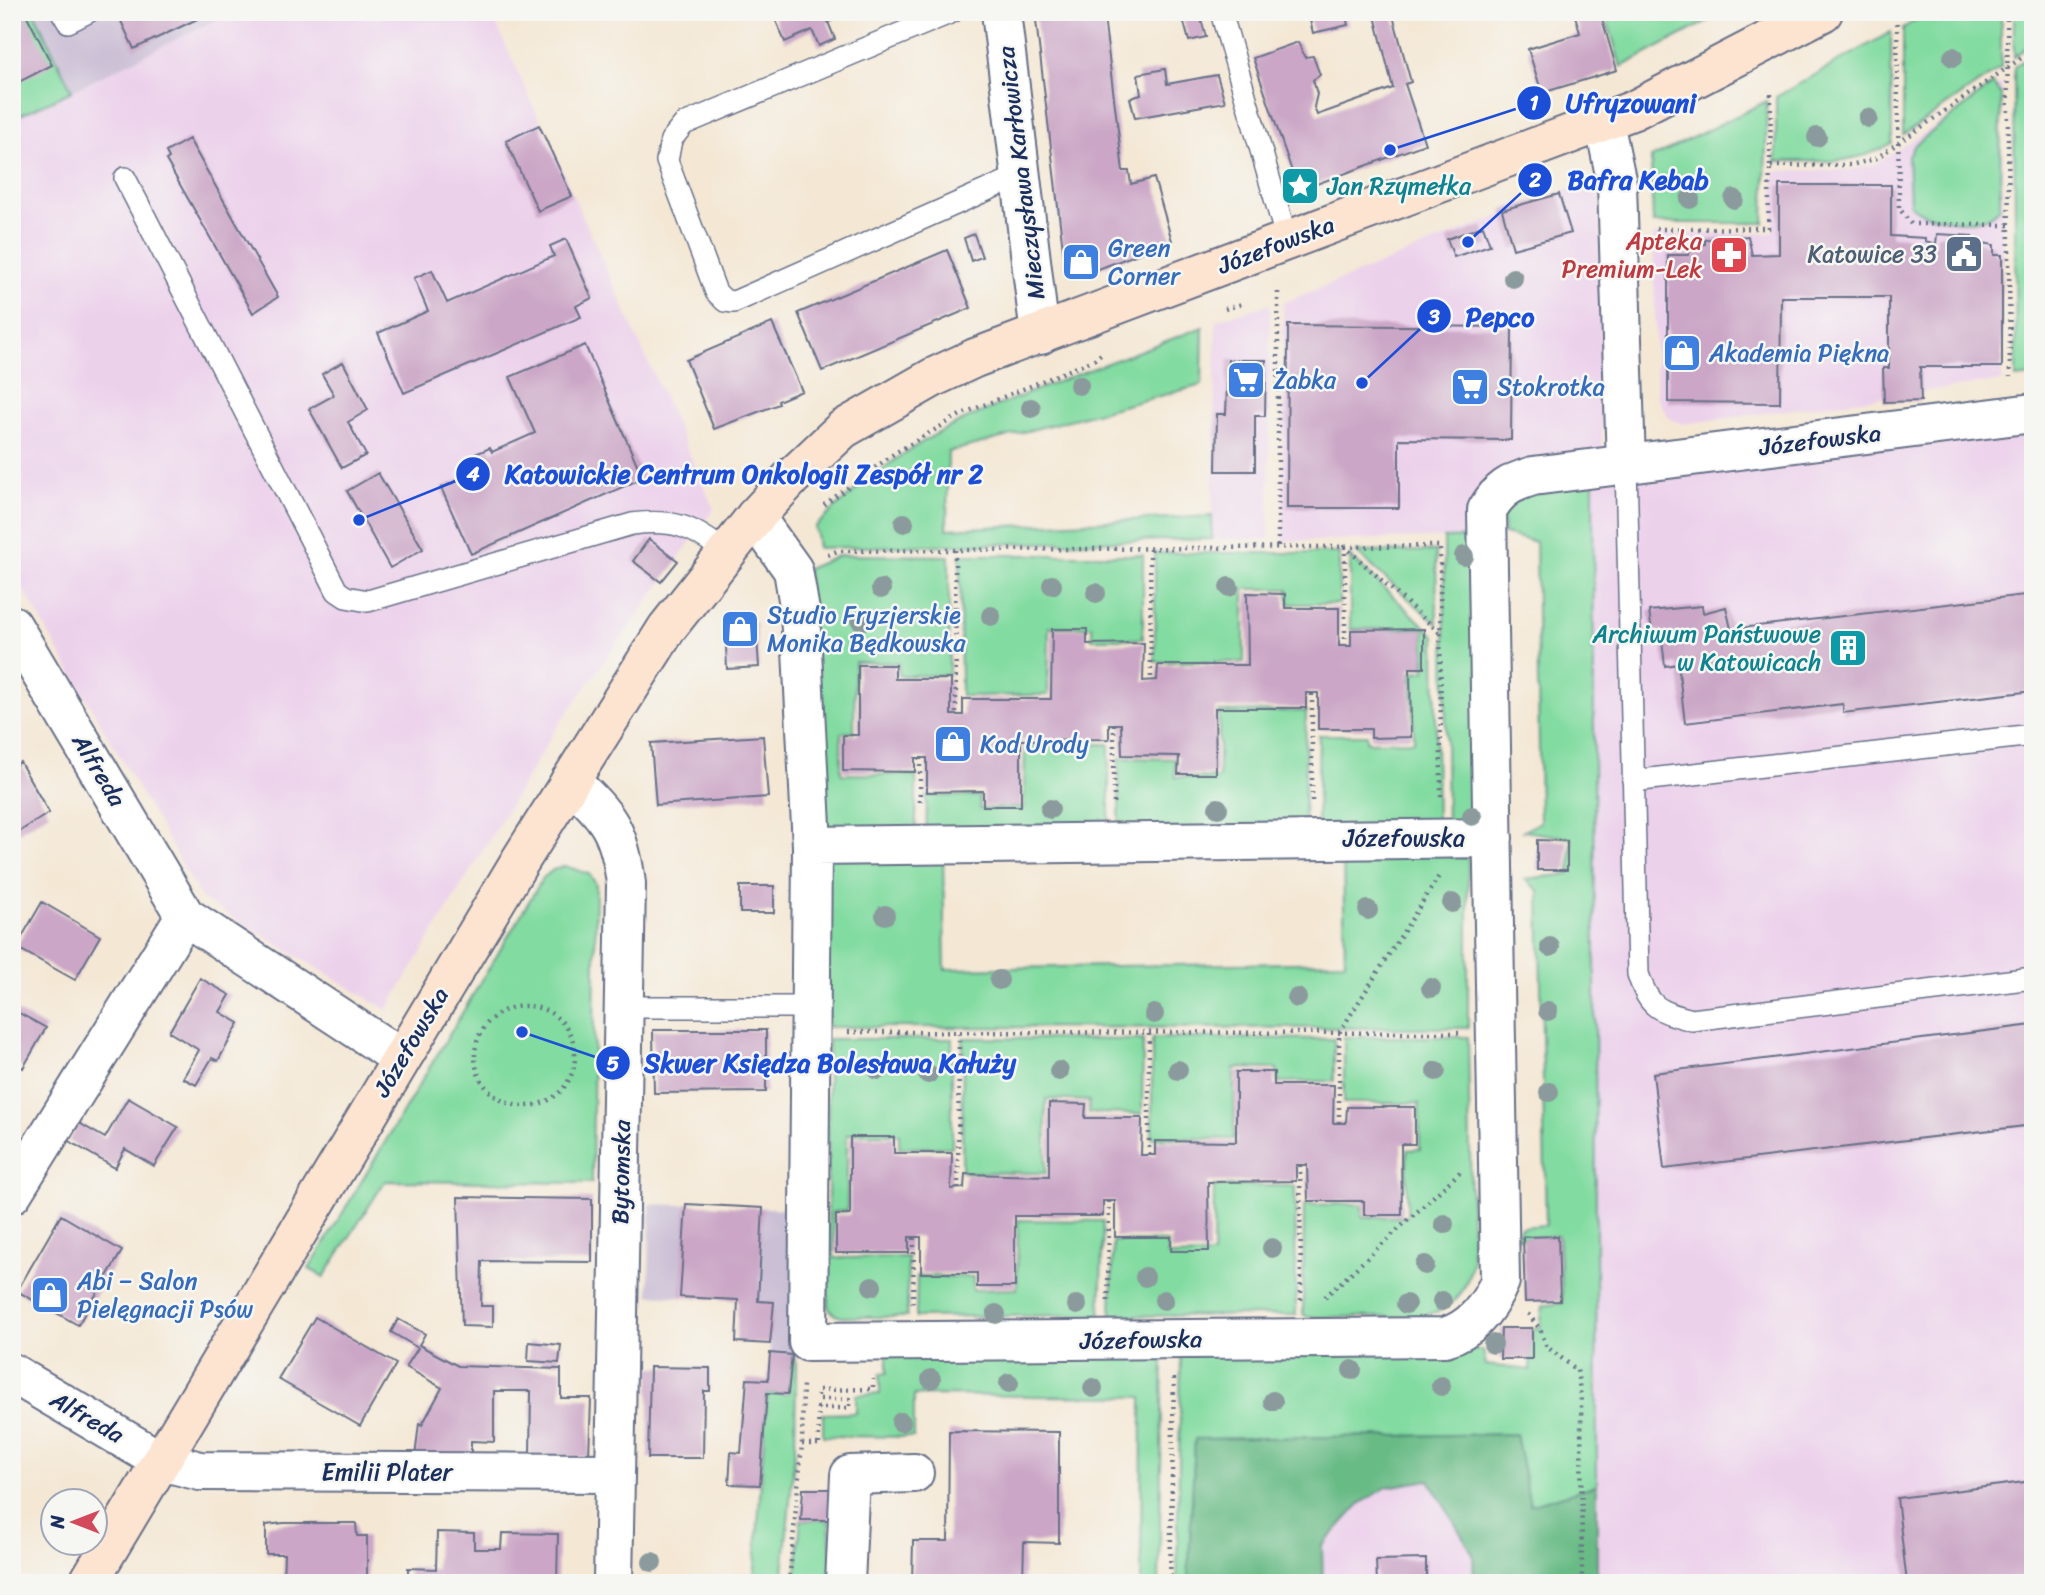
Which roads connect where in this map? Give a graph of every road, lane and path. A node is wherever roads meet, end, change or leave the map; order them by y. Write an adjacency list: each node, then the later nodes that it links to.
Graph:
1 (62, 12): 2 (lane)
2 (88, 12)
3 (952, 12): 15 (lane)
4 (1001, 12): 15 (street, Mieczysława Karłowicza)
5 (1221, 12): 19 (lane)
6 (1823, 12): 12 (street, Józefowska)
7 (2007, 12): 10 (path)
8 (1897, 23): 13 (path)
9 (2033, 50): 10 (path)
10 (2007, 70): 13 (path); 17 (path)
11 (1771, 94): 14 (path)
12 (1604, 122): 19 (street, Józefowska); 27 (street)
13 (1898, 145): 14 (path); 17 (path)
14 (1770, 166): 18 (path)
15 (1021, 175): 23 (street, Mieczysława Karłowicza)
16 (125, 178): 33 (lane)
17 (2009, 225): 25 (path)
18 (1647, 229)
19 (1287, 240): 23 (street, Józefowska)
20 (1278, 292): 30 (path)
21 (1242, 304): 22 (path)
22 (1221, 310)
23 (1041, 334): 28 (street, Józefowska)
24 (1110, 346): 28 (path)
25 (2010, 382)
26 (2033, 413): 27 (street, Józefowska)
27 (1626, 464): 44 (lane); 47 (street, Józefowska)
28 (774, 543): 32 (path); 33 (street, Józefowska); 50 (street, Józefowska)
29 (1345, 547): 30 (path); 35 (path); 35 (path); 36 (path)
30 (1278, 548): 31 (path)
31 (1150, 549): 32 (path); 37 (path)
32 (954, 550): 39 (path)
33 (725, 552): 43 (street, Józefowska)
34 (12, 625): 51 (street, Alfreda)
35 (1440, 634): 46 (path)
36 (1345, 646)
37 (1150, 681)
38 (1312, 693): 45 (path)
39 (956, 715)
40 (1114, 724): 48 (path)
41 (2033, 735): 44 (lane)
42 (920, 758): 49 (path)
43 (570, 780): 53 (street, Bytomska); 60 (street, Józefowska)
44 (1633, 780): 52 (lane)
45 (1311, 838): 46 (street, Józefowska); 48 (street, Józefowska)
46 (1441, 838): 47 (street, Józefowska); 57 (path)
47 (1493, 838): 72 (street, Józefowska)
48 (1114, 841): 49 (street, Józefowska)
49 (920, 845): 50 (street, Józefowska)
50 (812, 846): 54 (street, Józefowska)
51 (185, 916): 60 (street, Alfreda); 66 (street)
52 (2033, 978)
53 (624, 1007): 54 (lane); 78 (street, Bytomska)
54 (812, 1019): 55 (path); 73 (street, Józefowska)
55 (959, 1032): 56 (path); 65 (path)
56 (1149, 1032): 57 (path); 62 (path)
57 (1339, 1032): 58 (path); 61 (path)
58 (1472, 1033)
59 (477, 1040): 59 (path)
60 (401, 1058): 77 (street, Józefowska)
61 (1339, 1123)
62 (1149, 1155)
63 (1300, 1165): 70 (path)
64 (1463, 1169): 69 (path)
65 (958, 1189)
66 (12, 1194)
67 (1109, 1201): 72 (path)
68 (914, 1237): 73 (path)
69 (1321, 1300)
70 (1301, 1305)
71 (1540, 1329): 85 (path)
72 (1108, 1340): 73 (street, Józefowska)
73 (912, 1342)
74 (12, 1373): 77 (street, Alfreda)
75 (1174, 1373): 84 (path)
76 (803, 1374): 82 (path)
77 (161, 1461): 78 (street, Emilii Plater); 80 (street, Józefowska)
78 (615, 1473): 81 (street, Bytomska)
79 (914, 1473): 83 (street)
80 (88, 1583)
81 (613, 1583)
82 (789, 1583)
83 (845, 1583)
84 (1170, 1583)
85 (1582, 1583)

